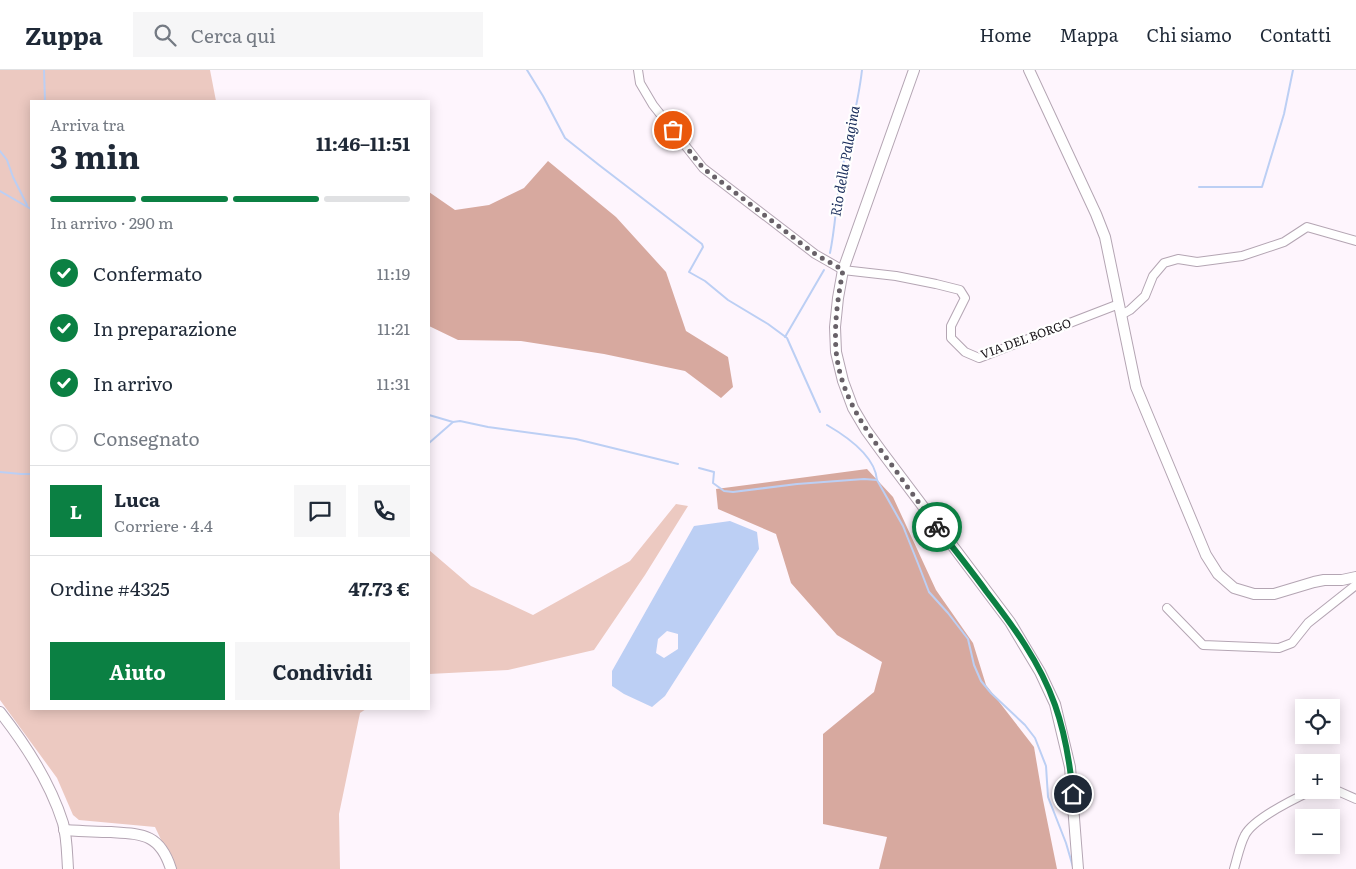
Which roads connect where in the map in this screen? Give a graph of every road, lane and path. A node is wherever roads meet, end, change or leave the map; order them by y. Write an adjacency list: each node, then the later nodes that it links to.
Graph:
1 (638, 70): 5 (street, VIA DEL BORGO)
2 (914, 70): 5 (street)
3 (1028, 70): 6 (street)
4 (1356, 240): 6 (street)
5 (843, 270): 6 (street, VIA DEL BORGO); 17 (street)
6 (1120, 309): 7 (street)
7 (1356, 578)
8 (1356, 585): 9 (street)
9 (1167, 608)
10 (0, 712): 14 (street)
11 (1340, 792): 13 (street)
12 (1297, 799): 18 (street)
13 (1356, 799)
14 (64, 830): 15 (street); 16 (street)
15 (68, 869)
16 (171, 869)
17 (1078, 869)
18 (1234, 869)

